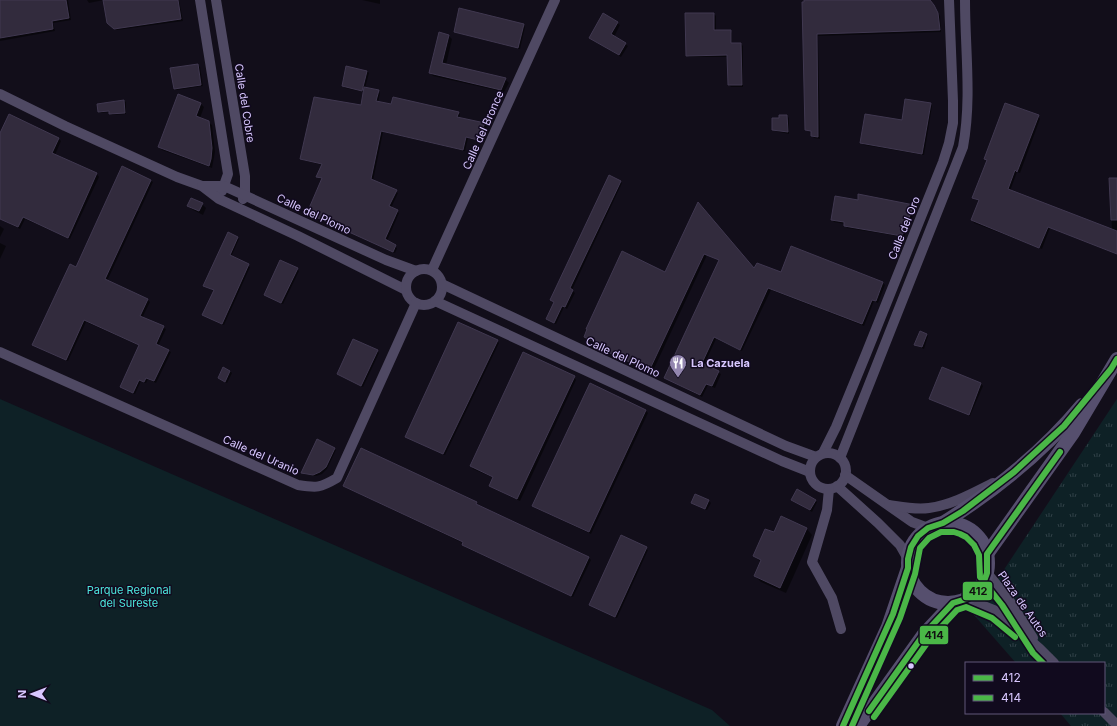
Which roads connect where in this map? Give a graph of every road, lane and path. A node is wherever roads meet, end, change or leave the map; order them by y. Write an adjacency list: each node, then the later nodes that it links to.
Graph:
1 (200, 0): 8 (street)
2 (216, 0): 9 (street, Calle del Cobre)
3 (555, 0): 12 (street, Calle del Bronce)
4 (949, 0): 20 (street, Calle del Oro)
5 (965, 0): 21 (street)
6 (0, 94): 7 (street, Calle del Plomo)
7 (202, 186): 8 (street, Calle del Plomo); 10 (street, Calle del Plomo)
8 (224, 186): 9 (street, Calle del Plomo); 10 (street)
9 (245, 195): 11 (street, Calle del Cobre); 13 (street, Calle del Plomo)
10 (219, 199): 11 (street, Calle del Plomo)
11 (240, 209): 15 (street, Calle del Plomo)
12 (432, 270): 13 (street); 14 (street)
13 (416, 271): 15 (street)
14 (442, 284): 16 (street); 20 (street, Calle del Plomo)
15 (406, 290): 17 (street)
16 (435, 301): 17 (street); 22 (street)
17 (416, 303): 18 (street, Calle del Uranio)
18 (0, 352)
19 (1114, 364): 23 (main road); 29 (main road)
20 (820, 455): 21 (street); 22 (street)
21 (840, 458): 24 (street)
22 (810, 472): 25 (street)
23 (1014, 472): 26 (street); 27 (main road)
24 (845, 475): 25 (street); 26 (street)
25 (833, 488): 30 (street); 33 (street)
26 (888, 505): 28 (street)
27 (944, 523): 28 (main road); 29 (main road)
28 (928, 528): 30 (main road)
29 (987, 554): 31 (main road)
30 (908, 564): 32 (main road); 38 (main road)
31 (987, 573): 32 (main road); 34 (street, Plaza de Autos)
32 (960, 601): 34 (street, Plaza de Autos); 39 (main road)
33 (841, 629)
34 (1040, 648): 35 (street, Plaza de Autos)
35 (1053, 662)
36 (1105, 713): 37 (street)
37 (1117, 725)
38 (843, 726)
39 (858, 726)

